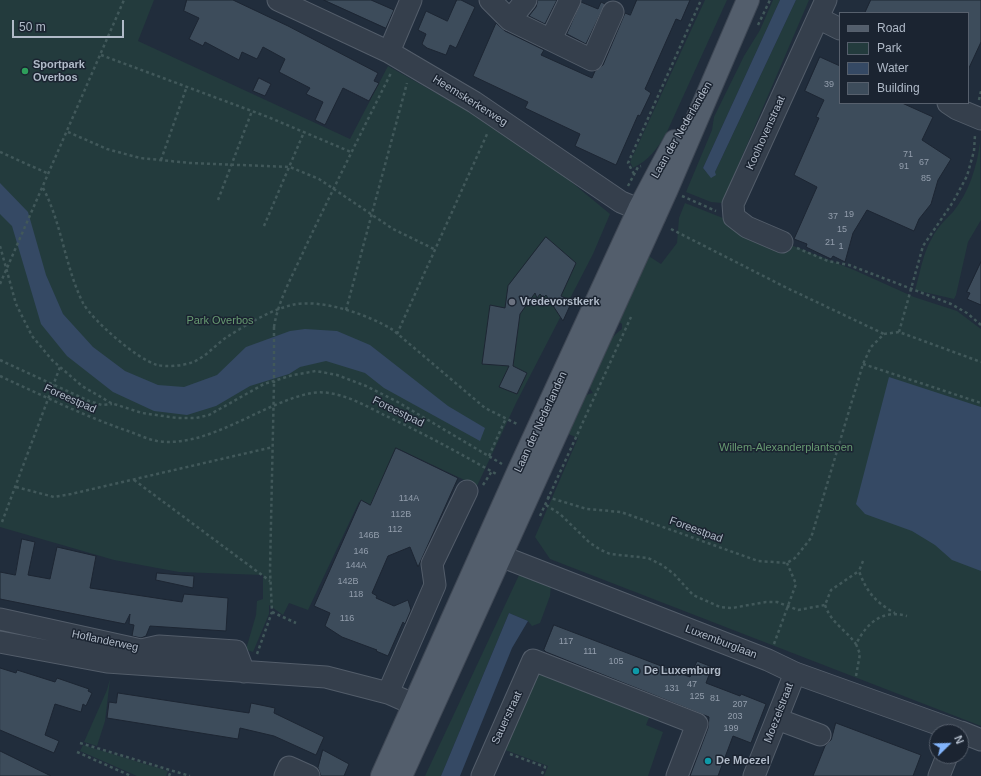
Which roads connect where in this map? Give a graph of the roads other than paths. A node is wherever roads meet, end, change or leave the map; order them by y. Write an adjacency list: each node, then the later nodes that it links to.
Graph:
1 (278, 0): 12 (street, Heemskerkerweg)
2 (411, 0): 12 (street)
3 (490, 0): 9 (street)
4 (526, 0): 9 (street)
5 (570, 0): 11 (street)
6 (748, 0): 15 (main road, Laan der Nederlanden)
7 (822, 9): 10 (street); 16 (street, Koolhovenstraat)
8 (613, 12): 11 (street)
9 (510, 20): 11 (street)
10 (839, 28)
11 (551, 39)
12 (400, 58): 15 (street, Heemskerkerweg)
13 (949, 104): 14 (street)
14 (979, 118)
15 (646, 214): 18 (main road, Laan der Nederlanden)
16 (782, 242)
17 (467, 491): 23 (street)
18 (492, 552): 22 (street, Luxemburglaan); 24 (main road, Laan der Nederlanden)
19 (0, 619): 21 (street, Hoflanderweg)
20 (0, 642): 21 (street, Hoflanderweg)
21 (247, 672): 23 (street, Hoflanderweg)
22 (794, 673): 25 (street, Moezelstraat); 26 (street, Luxemburglaan)
23 (388, 693): 24 (street, Hoflanderweg)
24 (422, 708): 33 (main road, Laan der Nederlanden); 34 (main road, Laan der Nederlanden)
25 (777, 719): 27 (street); 37 (street, Moezelstraat)
26 (936, 724)
27 (820, 735)
28 (969, 736): 29 (street, Luxemburglaan)
29 (981, 740)
30 (944, 764): 38 (street)
31 (285, 776): 32 (street)
32 (308, 776)
33 (382, 776)
34 (401, 776)
35 (482, 776): 36 (street, Sauerstraat)
36 (677, 776)
37 (754, 776)
38 (939, 776)

